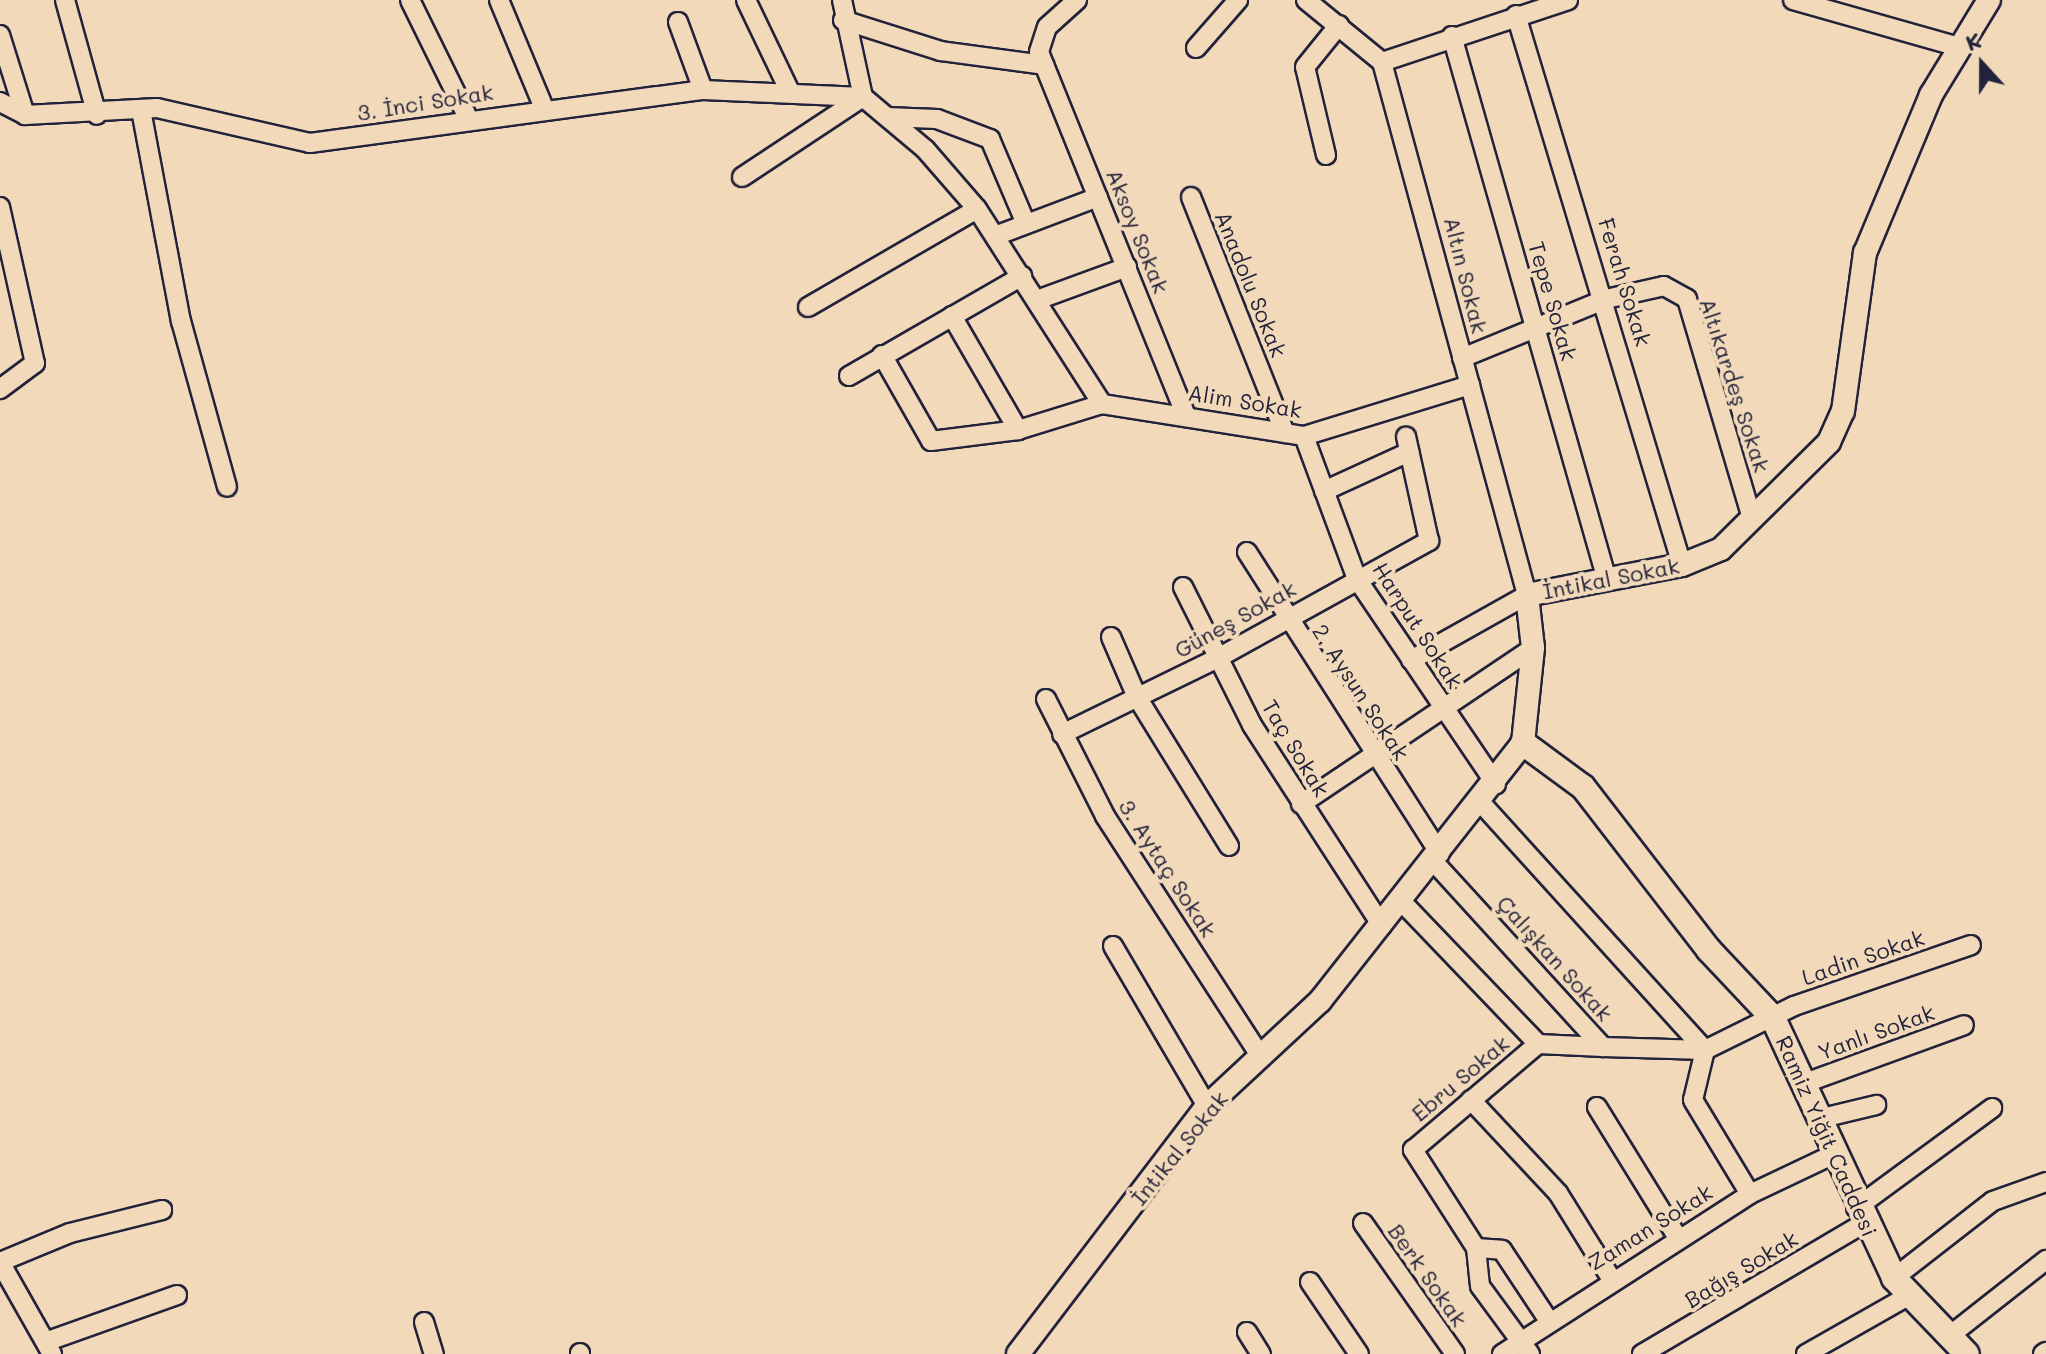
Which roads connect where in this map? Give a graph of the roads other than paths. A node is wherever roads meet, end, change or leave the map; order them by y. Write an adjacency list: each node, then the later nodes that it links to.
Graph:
1 (65, 0): 29 (street)
2 (410, 0): 31 (street)
3 (499, 0): 26 (street)
4 (746, 0): 23 (street)
5 (842, 0): 13 (street)
6 (1077, 0): 21 (street)
7 (1238, 0): 19 (street)
8 (1306, 0): 15 (street)
9 (1568, 0): 12 (street)
10 (1793, 0): 18 (street)
11 (1989, 0): 18 (street, İntikal Sokak)
12 (1516, 15): 17 (street); 42 (street, Ferah Sokak)
13 (843, 20): 21 (street); 24 (street)
14 (678, 22): 22 (street)
15 (1339, 25): 20 (street); 32 (street)
16 (0, 35): 28 (street)
17 (1452, 36): 20 (street); 46 (street, Tepe Sokak)
18 (1956, 46): 59 (street, İntikal Sokak)
19 (1196, 48)
20 (1382, 62): 48 (street, Altın Sokak)
21 (1044, 65): 34 (street, Aksoy Sokak)
22 (703, 90): 23 (street, 3. İnci Sokak); 26 (street, 3. İnci Sokak)
23 (790, 92): 24 (street, 3. İnci Sokak)
24 (863, 97): 30 (street); 33 (street)
25 (0, 102): 28 (street, 3. İnci Sokak)
26 (544, 108): 31 (street, 3. İnci Sokak)
27 (141, 110): 29 (street, 3. İnci Sokak); 31 (street, 3. İnci Sokak); 57 (street)
28 (25, 115): 29 (street, 3. İnci Sokak)
29 (97, 115)
30 (887, 117): 37 (street); 38 (street)
31 (469, 120)
32 (1326, 155)
33 (742, 177)
34 (1098, 197): 38 (street); 40 (street, Aksoy Sokak)
35 (1191, 197): 55 (street, Anadolu Sokak)
36 (0, 207): 51 (street)
37 (977, 209): 39 (street); 44 (street)
38 (1026, 224): 39 (street)
39 (995, 236): 41 (street)
40 (1127, 267): 43 (street); 53 (street, Aksoy Sokak)
41 (1022, 276): 43 (street); 45 (street)
42 (1606, 299): 46 (street, Altıkardeş Sokak); 59 (street, Altıkardeş Sokak); 61 (street, Ferah Sokak)
43 (1037, 300): 52 (street)
44 (808, 307)
45 (952, 316): 47 (street); 54 (street)
46 (1534, 325): 48 (street, Altıkardeş Sokak); 63 (street, Tepe Sokak)
47 (882, 355): 49 (street); 54 (street, Alim Sokak)
48 (1462, 358): 50 (street, Altın Sokak)
49 (849, 376)
50 (1470, 385): 56 (street, Alim Sokak); 65 (street, Altın Sokak)
51 (0, 389)
52 (1102, 404): 53 (street, Alim Sokak); 54 (street, Alim Sokak)
53 (1186, 416): 55 (street, Alim Sokak)
54 (1018, 430)
55 (1285, 433): 56 (street, Alim Sokak)
56 (1304, 436): 58 (street, Harput Sokak)
57 (227, 487)
58 (1324, 491): 62 (street, Harput Sokak); 62 (street, Güneş Sokak)
59 (1752, 519): 61 (street, İntikal Sokak)
60 (1247, 552): 66 (street, 2. Aysun Sokak)
61 (1682, 565): 63 (street, İntikal Sokak)
62 (1357, 579): 66 (street, Güneş Sokak); 70 (street, Harput Sokak)
63 (1607, 580): 65 (street, İntikal Sokak)
64 (1183, 587): 69 (street, Taç Sokak)
65 (1527, 595): 68 (street, İntikal Sokak); 70 (street)
66 (1285, 620): 69 (street, Güneş Sokak); 76 (street, 2. Aysun Sokak)
67 (1111, 637): 71 (street)
68 (1533, 648): 73 (street); 75 (street, İntikal Sokak)
69 (1216, 659): 71 (street, Güneş Sokak); 78 (street, Taç Sokak)
70 (1411, 660): 73 (street, Harput Sokak)
71 (1137, 697): 74 (street, Güneş Sokak); 80 (street)
72 (1046, 699): 74 (street, 3. Aytaç Sokak)
73 (1443, 708): 76 (street); 77 (street, Harput Sokak)
74 (1062, 734): 91 (street, 3. Aytaç Sokak)
75 (1523, 743): 77 (street, İntikal Sokak); 86 (main road, Ramiz Yiğit Caddesi)
76 (1373, 756): 78 (street); 81 (street, 2. Aysun Sokak)
77 (1496, 784): 79 (street, İntikal Sokak)
78 (1301, 804): 83 (street, Taç Sokak)
79 (1482, 804): 81 (street, İntikal Sokak); 90 (street)
80 (1229, 846)
81 (1437, 858): 82 (street, İntikal Sokak); 89 (street, Çalışkan Sokak)
82 (1402, 902): 83 (street, İntikal Sokak); 88 (street)
83 (1382, 926): 91 (street, İntikal Sokak)
84 (1971, 945): 86 (street, Ladin Sokak)
85 (1113, 946): 95 (street)
86 (1773, 1018): 90 (street, Çalışkan Sokak); 92 (main road, Ramiz Yiğit Caddesi)
87 (1964, 1025): 92 (street, Yanlı Sokak)
88 (1538, 1044): 89 (street); 93 (street, Ebru Sokak)
89 (1603, 1047): 90 (street, Çalışkan Sokak)
90 (1705, 1050): 101 (street)
91 (1261, 1057): 95 (street, İntikal Sokak)
92 (1805, 1083): 98 (main road, Ramiz Yiğit Caddesi)
93 (1471, 1100): 106 (street, Ebru Sokak); 109 (street)
94 (1876, 1105): 98 (street)
95 (1207, 1106): 120 (street, İntikal Sokak)
96 (1597, 1107): 105 (street)
97 (1992, 1108): 103 (street, Bağış Sokak)
98 (1818, 1119): 99 (main road, Ramiz Yiğit Caddesi)
99 (1832, 1155): 101 (street, Zaman Sokak); 103 (main road, Ramiz Yiğit Caddesi)
100 (2046, 1182): 111 (street)
101 (1750, 1194): 105 (street, Zaman Sokak)
102 (162, 1210): 108 (street)
103 (1860, 1216): 111 (main road, Ramiz Yiğit Caddesi); 125 (street, Bağış Sokak)
104 (1363, 1223): 123 (street, Berk Sokak)
105 (1678, 1238): 109 (street, Zaman Sokak)
106 (1476, 1248): 113 (street); 117 (street)
107 (2046, 1260): 116 (street)
108 (0, 1262): 118 (street)
109 (1611, 1278): 113 (street, Zaman Sokak)
110 (1310, 1282): 122 (street)
111 (1902, 1286): 116 (main road, Ramiz Yiğit Caddesi); 126 (street)
112 (177, 1295): 118 (street)
113 (1549, 1321): 117 (street, Zaman Sokak)
114 (424, 1322): 119 (street)
115 (1247, 1332): 121 (street)
116 (1948, 1337): 127 (main road, Ramiz Yiğit Caddesi)
117 (1525, 1347): 124 (street, Zaman Sokak)
118 (50, 1348)
119 (434, 1354)
120 (1018, 1354)
121 (1261, 1354)
122 (1359, 1354)
123 (1455, 1354)
124 (1502, 1354)
125 (1642, 1354)
126 (1806, 1354)
127 (1967, 1354)

